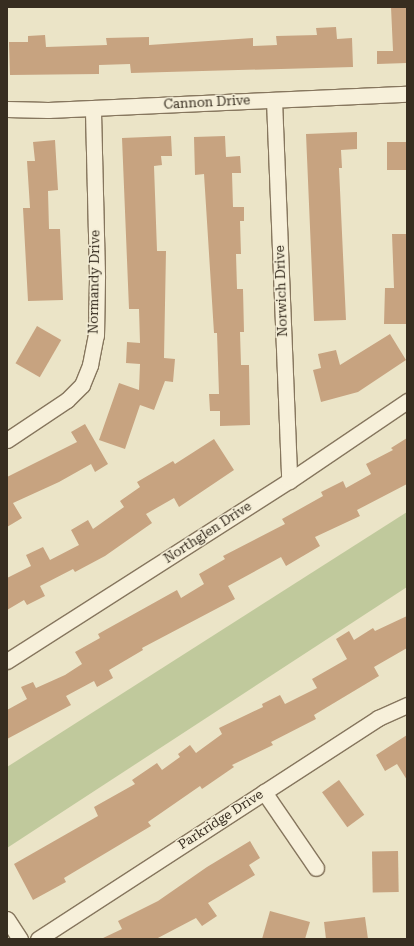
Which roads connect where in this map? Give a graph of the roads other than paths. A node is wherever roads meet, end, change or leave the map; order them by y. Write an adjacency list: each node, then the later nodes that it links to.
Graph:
1 (407, 94): 2 (street, Cannon Drive)
2 (274, 100): 3 (street, Cannon Drive); 7 (street, Norwich Drive)
3 (93, 108): 4 (street, Cannon Drive); 6 (street, Normandy Drive)
4 (7, 109)
5 (407, 400): 7 (street, Northglen Drive)
6 (7, 440)
7 (289, 481): 8 (street, Northglen Drive)
8 (7, 661)
9 (407, 705): 10 (street, Parkridge Drive)
10 (264, 792): 11 (street); 14 (street, Parkridge Drive)
11 (316, 868)
12 (7, 919): 13 (street)
13 (20, 939)
14 (38, 939)

